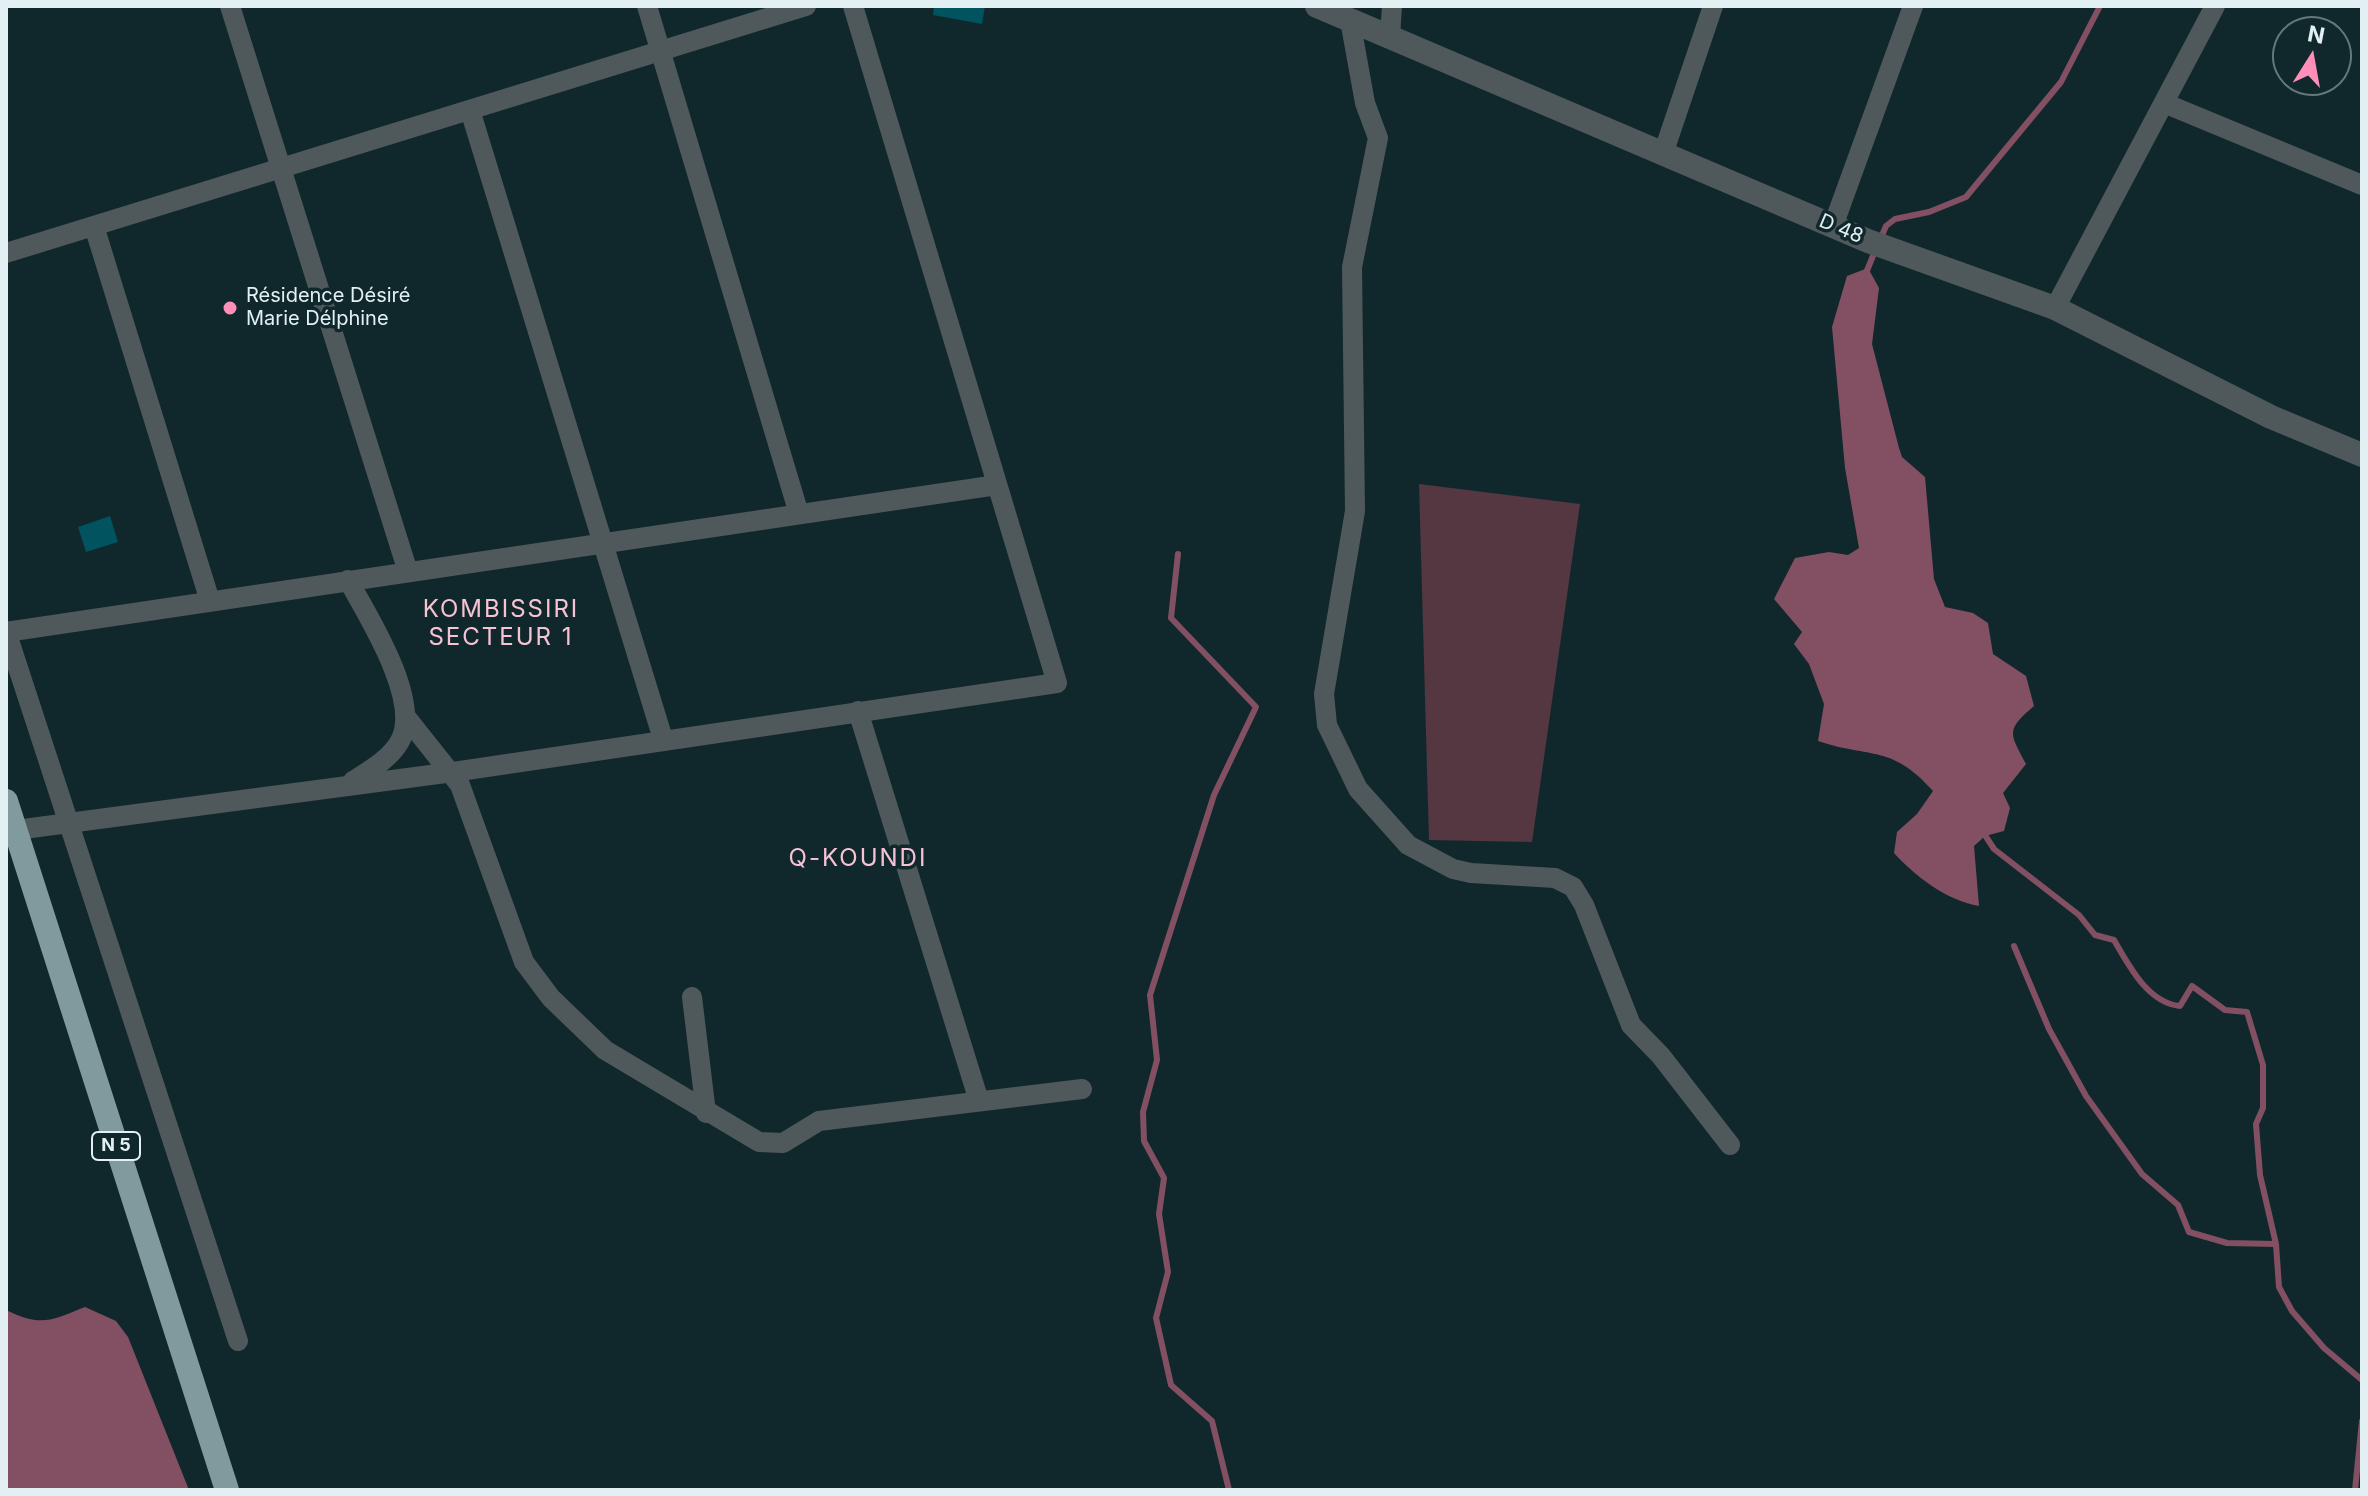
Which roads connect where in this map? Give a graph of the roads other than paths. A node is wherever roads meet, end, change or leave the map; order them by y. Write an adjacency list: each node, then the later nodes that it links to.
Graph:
1 (230, 6): 16 (street)
2 (647, 6): 12 (street)
3 (806, 6): 12 (street)
4 (853, 6): 23 (street)
5 (1317, 6): 10 (street, D 48)
6 (1392, 6): 11 (street)
7 (1713, 6): 15 (street)
8 (1913, 6): 19 (street)
9 (2215, 6): 13 (street)
10 (1350, 20): 11 (street, D 48); 42 (street)
11 (1390, 37): 15 (street, D 48)
12 (661, 51): 14 (street); 24 (street)
13 (2164, 103): 17 (street); 21 (street)
14 (470, 110): 16 (street); 25 (street)
15 (1663, 154): 19 (street, D 48)
16 (281, 168): 18 (street); 26 (street)
17 (2362, 185)
18 (94, 226): 20 (street); 28 (street)
19 (1833, 226): 21 (street, D 48)
20 (6, 253)
21 (2055, 308): 22 (street, D 48)
22 (2362, 455)
23 (997, 485): 24 (street); 30 (street)
24 (799, 514): 25 (street)
25 (603, 543): 26 (street); 32 (street)
26 (408, 572): 27 (street)
27 (348, 580): 28 (street); 31 (street)
28 (210, 601): 29 (street)
29 (6, 632): 36 (street)
30 (858, 711): 32 (street); 40 (street)
31 (406, 717): 33 (street); 34 (street)
32 (663, 739): 33 (street)
33 (453, 772): 34 (street); 41 (street)
34 (350, 783): 36 (street)
35 (6, 801): 37 (highway, N 5)
36 (66, 823): 37 (street); 43 (street)
37 (16, 830): 44 (highway, N 5)
38 (692, 997): 41 (street)
39 (1082, 1089): 40 (street)
40 (979, 1101): 41 (street)
41 (706, 1113)
42 (1730, 1145)
43 (238, 1341)
44 (227, 1490)

